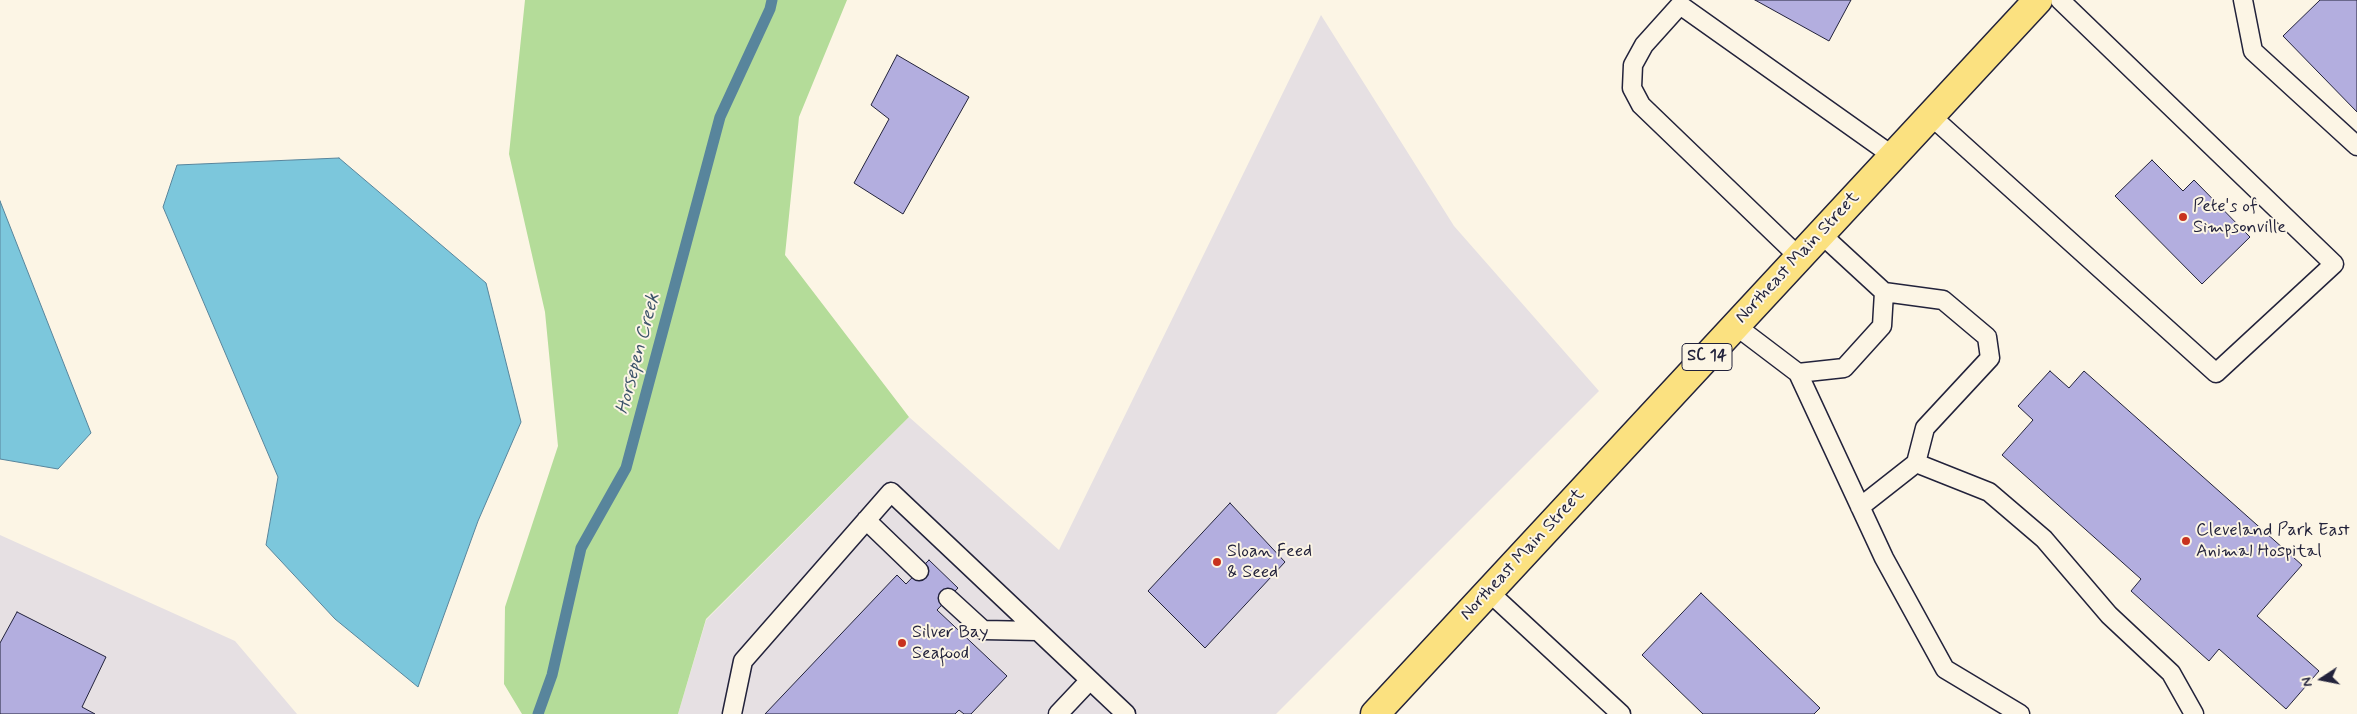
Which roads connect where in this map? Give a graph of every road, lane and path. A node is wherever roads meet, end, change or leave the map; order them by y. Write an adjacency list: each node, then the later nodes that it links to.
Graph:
1 (2243, 0): 4 (lane)
2 (2041, 1): 3 (main road, Northeast Main Street / SC 14); 3 (lane)
3 (1931, 116): 5 (main road, Northeast Main Street / SC 14)
4 (2357, 146)
5 (1893, 156): 6 (main road, Northeast Main Street / SC 14); 7 (lane)
6 (1821, 234): 7 (main road, Northeast Main Street / SC 14); 8 (lane)
7 (1800, 257): 9 (main road, Northeast Main Street / SC 14)
8 (1884, 292): 10 (lane); 11 (lane)
9 (1736, 326): 10 (lane); 15 (main road, Northeast Main Street / SC 14)
10 (1798, 373): 12 (lane)
11 (1916, 463): 12 (lane); 25 (lane)
12 (1860, 507): 24 (lane)
13 (866, 520): 14 (lane); 17 (lane); 19 (lane)
14 (919, 570)
15 (1488, 592): 22 (main road, Northeast Main Street / SC 14); 23 (lane)
16 (948, 598): 17 (lane)
17 (1037, 631): 18 (lane)
18 (1090, 680): 20 (lane); 21 (lane)
19 (732, 714)
20 (1058, 714)
21 (1126, 714)
22 (1376, 714)
23 (1621, 714)
24 (2020, 714)
25 (2194, 714)

